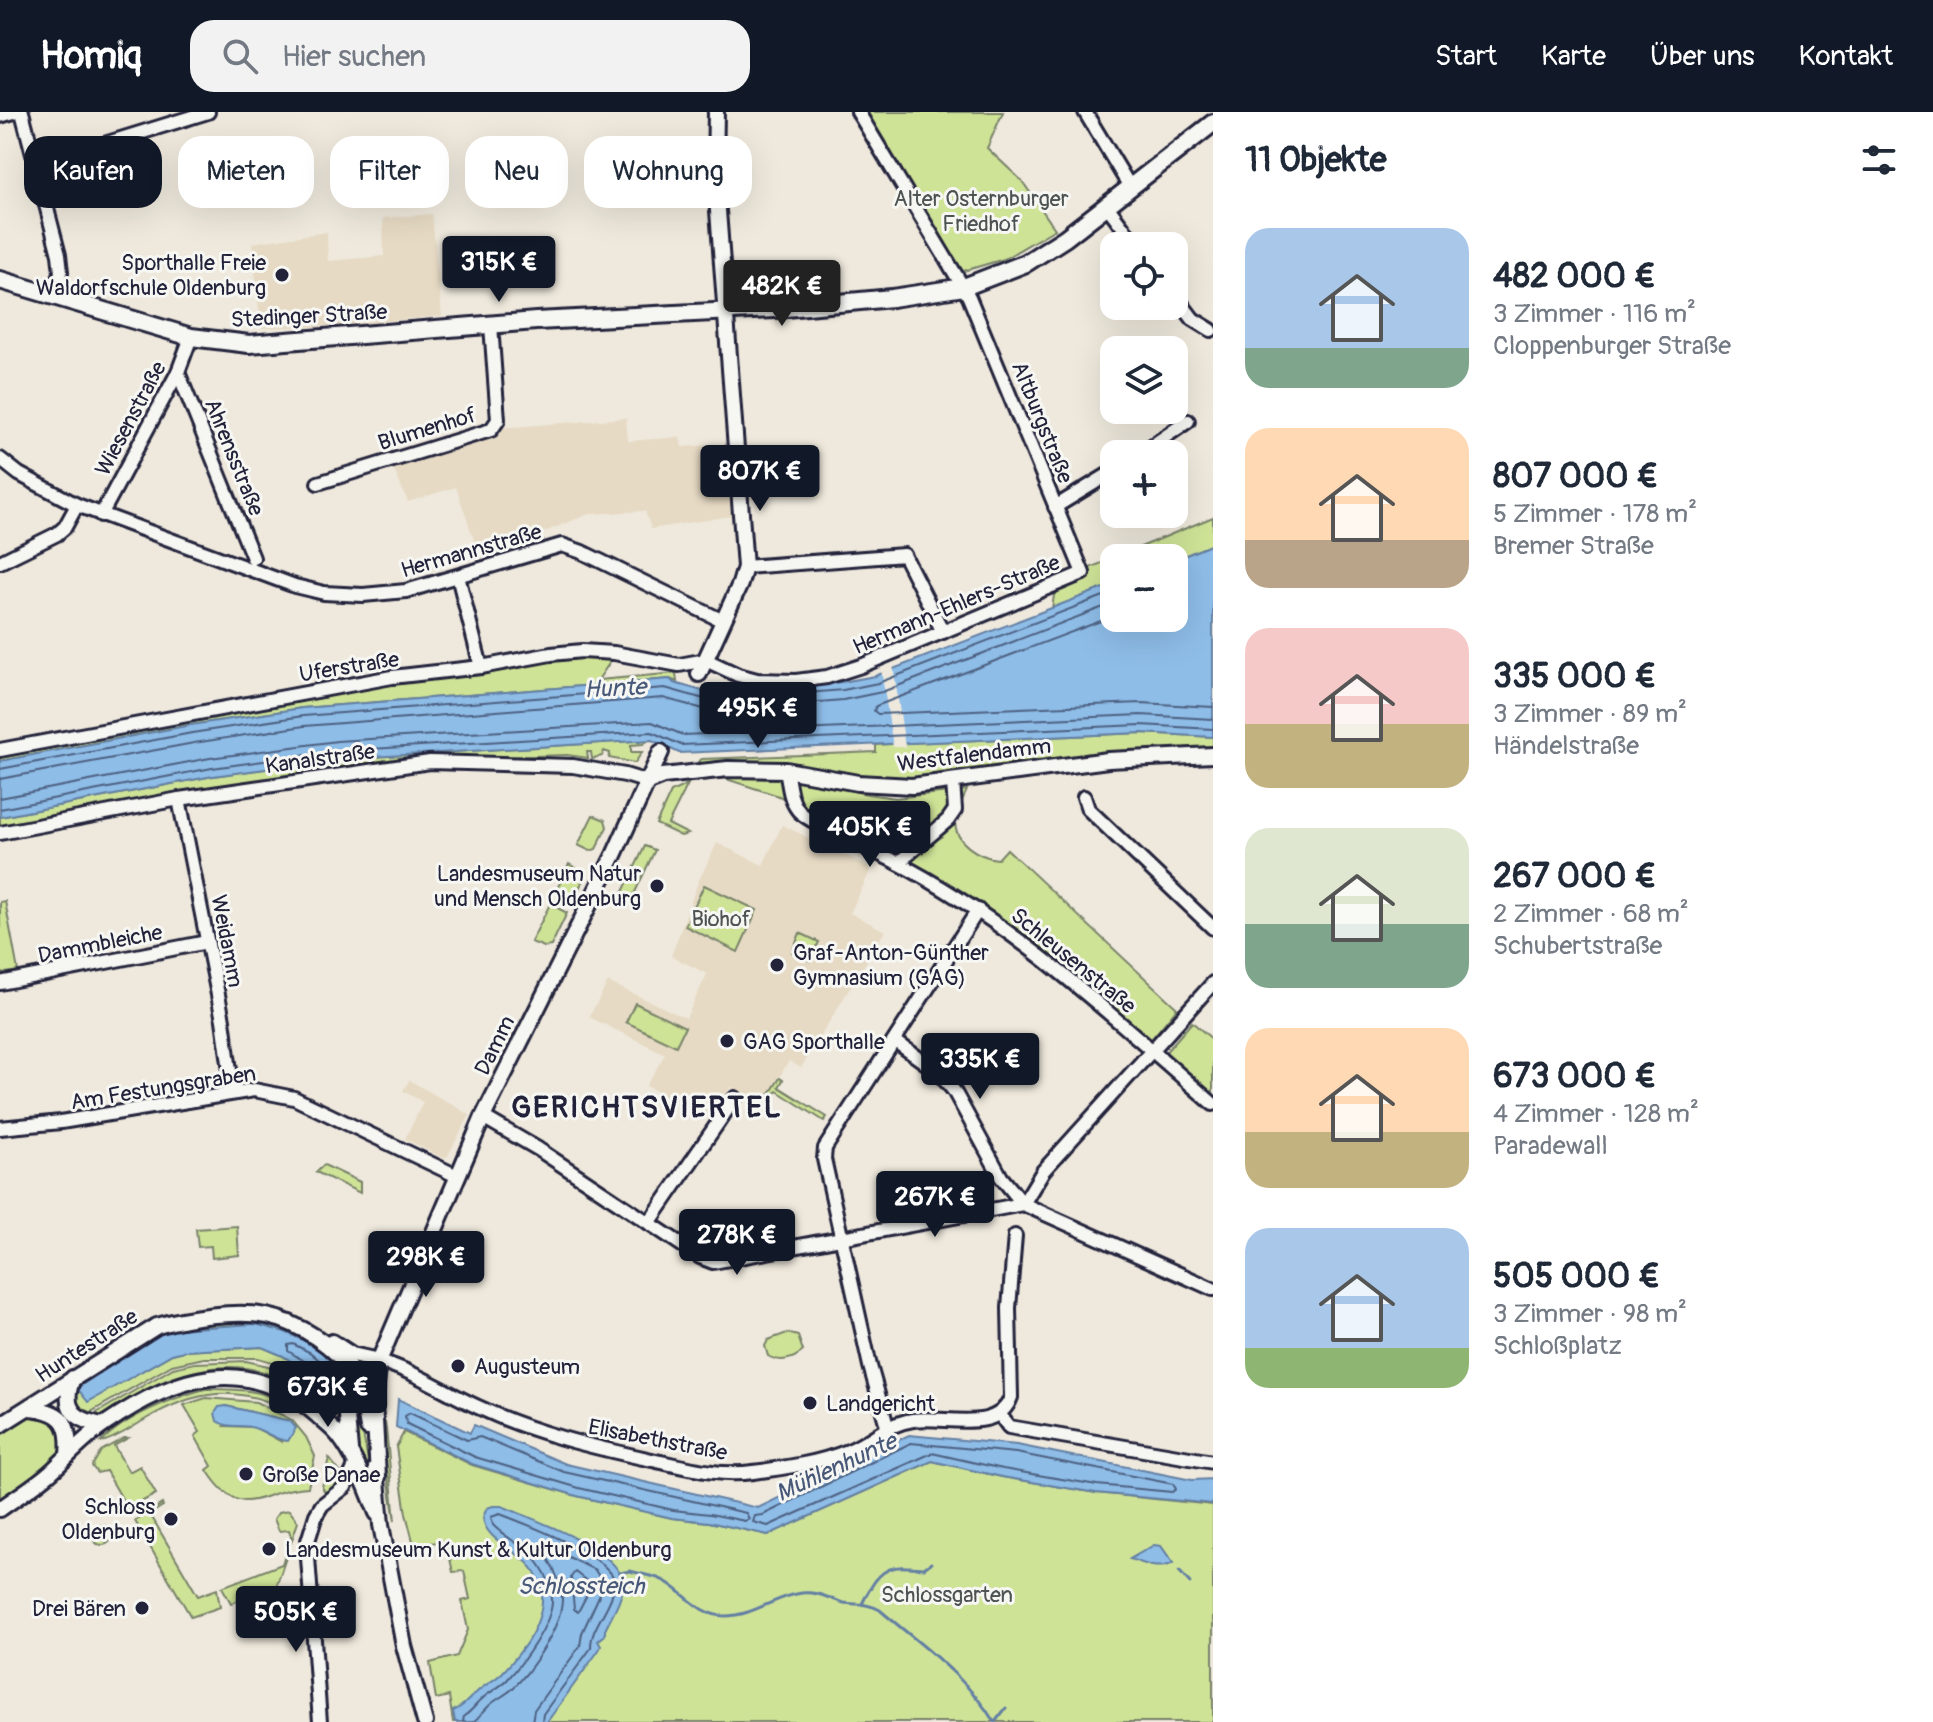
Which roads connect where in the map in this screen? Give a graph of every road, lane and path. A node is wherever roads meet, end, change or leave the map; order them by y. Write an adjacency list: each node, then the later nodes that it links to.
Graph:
1 (14, 112): 7 (street)
2 (22, 112): 9 (street)
3 (208, 112): 10 (street)
4 (716, 112): 18 (street)
5 (858, 112): 16 (street, Altburgstraße)
6 (1085, 112): 11 (street)
7 (0, 116)
8 (1213, 123): 11 (main road, Stedinger Straße)
9 (28, 136)
10 (130, 136)
11 (1130, 187): 12 (main road, Stedinger Straße)
12 (1107, 206): 14 (street); 16 (main road, Stedinger Straße)
13 (47, 208): 17 (street)
14 (1126, 232)
15 (0, 280): 17 (main road, Stedinger Straße)
16 (964, 287): 18 (main road, Stedinger Straße); 30 (street, Altburgstraße)
17 (54, 296): 22 (main road, Stedinger Straße)
18 (724, 311): 20 (main road, Stedinger Straße); 34 (street)
19 (1188, 312): 21 (street)
20 (491, 325): 22 (main road, Stedinger Straße); 28 (street, Blumenhof)
21 (1211, 330)
22 (191, 337): 23 (street, Wiesenstraße)
23 (178, 372): 31 (street, Wiesenstraße); 32 (street, Ahrensstraße)
24 (1184, 424): 25 (street)
25 (1160, 440)
26 (0, 459): 29 (street, Hermannstraße)
27 (1100, 480): 30 (street)
28 (318, 483)
29 (77, 505): 31 (street, Hermannstraße); 33 (street)
30 (1055, 507): 35 (street, Altburgstraße)
31 (101, 515): 36 (street, Hermannstraße)
32 (253, 558)
33 (0, 562)
34 (745, 567): 37 (street); 38 (street)
35 (1083, 573): 38 (street, Hermann-Ehlers-Straße)
36 (458, 576): 37 (street, Hermannstraße); 40 (street)
37 (723, 621): 39 (street)
38 (943, 632): 39 (street, Hermann-Ehlers-Straße)
39 (706, 660): 40 (street, Uferstraße); 41 (street)
40 (481, 667): 42 (street, Uferstraße)
41 (699, 674)
42 (0, 750)
43 (661, 752): 46 (street, Damm)
44 (1213, 755): 47 (street, Westfalendamm)
45 (786, 770): 46 (street, Westfalendamm); 47 (street, Westfalendamm); 51 (street, Schleusenstraße)
46 (648, 782): 49 (street, Kanalstraße); 62 (street, Damm)
47 (953, 782): 51 (street)
48 (1084, 797): 53 (street)
49 (179, 799): 50 (street, Kanalstraße); 54 (street, Weidamm)
50 (0, 833)
51 (898, 863): 52 (street, Schleusenstraße)
52 (978, 910): 57 (street); 58 (street, Schleusenstraße)
53 (1213, 928)
54 (207, 942): 55 (street, Dammbleiche); 59 (street, Weidamm)
55 (0, 983)
56 (1213, 983): 58 (street)
57 (895, 1041): 65 (street); 68 (street)
58 (1153, 1052): 61 (street, Schleusenstraße); 65 (street)
59 (233, 1092): 63 (street, Am Festungsgraben); 64 (street, Am Festungsgraben)
60 (735, 1098): 66 (street)
61 (1213, 1104)
62 (483, 1117): 64 (street, Damm); 66 (street)
63 (0, 1128)
64 (457, 1176): 71 (street, Damm)
65 (1023, 1204): 68 (street); 69 (street)
66 (649, 1223): 68 (street)
67 (1015, 1236): 77 (street)
68 (841, 1237): 80 (street)
69 (1213, 1289)
70 (272, 1317): 71 (street); 72 (street, Huntestraße); 73 (street, Huntestraße)
71 (378, 1362): 73 (street); 80 (street, Elisabethstraße); 84 (street)
72 (73, 1378): 75 (street, Huntestraße); 79 (street)
73 (361, 1393): 76 (street); 84 (street)
74 (299, 1399): 76 (street); 79 (street); 82 (street)
75 (29, 1408): 78 (street, Huntestraße); 81 (street)
76 (350, 1408): 82 (street)
77 (1000, 1415): 80 (street, Elisabethstraße); 83 (street)
78 (0, 1425)
79 (103, 1425): 81 (street)
80 (887, 1426)
81 (68, 1455): 85 (street)
82 (353, 1459): 86 (street); 87 (street)
83 (1213, 1462)
84 (378, 1477): 86 (street)
85 (0, 1509)
86 (381, 1525): 88 (street)
87 (320, 1722)
88 (425, 1722)

